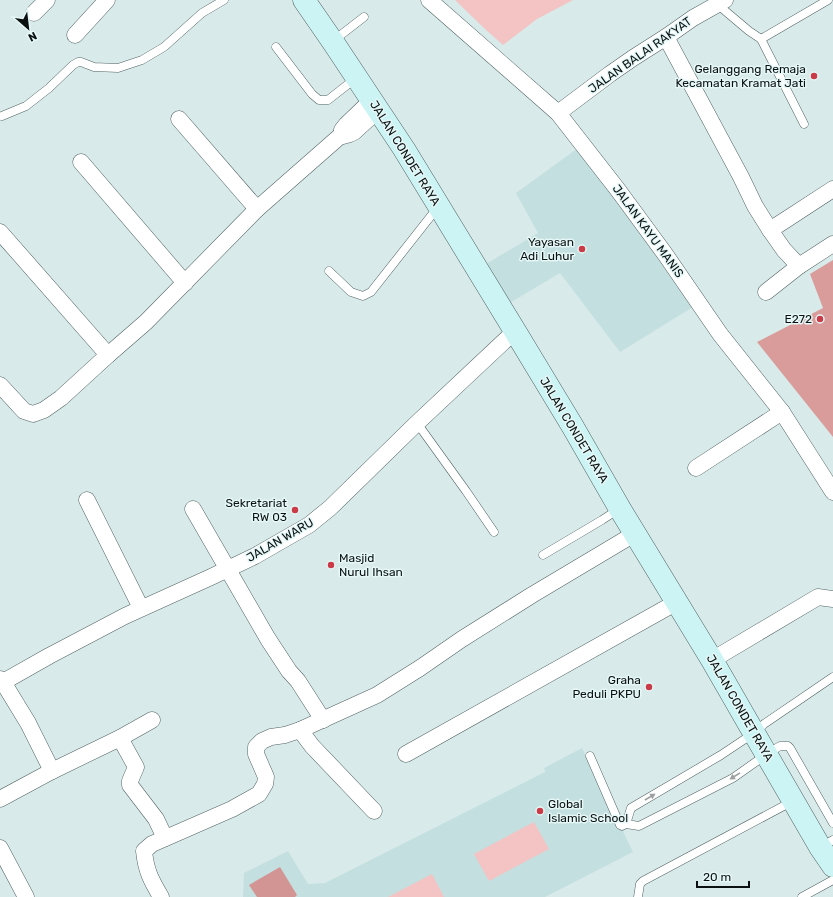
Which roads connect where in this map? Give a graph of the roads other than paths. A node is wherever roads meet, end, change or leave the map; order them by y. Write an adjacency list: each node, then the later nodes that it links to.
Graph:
1 (47, 0): 8 (street)
2 (107, 0): 10 (street)
3 (224, 0): 18 (lane)
4 (304, 0): 13 (street, JALAN CONDET RAYA)
5 (429, 0): 17 (street, JALAN KAYU MANIS)
6 (828, 0): 12 (lane)
7 (719, 1): 11 (street, JALAN BALAI RAKYAT); 12 (lane)
8 (34, 13)
9 (364, 17): 13 (lane)
10 (75, 36)
11 (666, 37): 17 (street, JALAN BALAI RAKYAT); 25 (street)
12 (761, 39): 20 (lane)
13 (333, 42): 15 (street, JALAN CONDET RAYA)
14 (276, 47): 15 (lane)
15 (357, 78): 16 (street, JALAN CONDET RAYA)
16 (375, 105): 23 (street, JALAN CONDET RAYA); 24 (street)
17 (558, 113): 35 (street, JALAN KAYU MANIS)
18 (2, 116)
19 (179, 119): 24 (street)
20 (804, 124)
21 (80, 162): 30 (street)
22 (833, 189): 25 (street)
23 (439, 206): 29 (lane); 32 (street, JALAN CONDET RAYA)
24 (257, 209): 30 (street)
25 (770, 230): 28 (street)
26 (0, 232): 33 (street)
27 (833, 244): 28 (street)
28 (799, 266): 31 (street)
29 (329, 272)
30 (185, 283): 33 (street)
31 (766, 292)
32 (515, 331): 36 (street, JALAN WARU); 40 (street, JALAN CONDET RAYA)
33 (108, 355): 34 (street)
34 (0, 385)
35 (782, 412): 37 (street); 38 (street, JALAN KAYU MANIS)
36 (417, 423): 42 (lane); 45 (street, JALAN WARU)
37 (696, 468)
38 (833, 492)
39 (86, 500): 48 (street)
40 (620, 508): 43 (street, JALAN CONDET RAYA); 44 (lane)
41 (193, 509): 45 (street)
42 (494, 532)
43 (636, 533): 47 (street, JALAN CONDET RAYA); 53 (street)
44 (543, 555)
45 (227, 570): 48 (street, JALAN WARU); 53 (street)
46 (833, 599): 49 (street)
47 (677, 602): 49 (street, JALAN CONDET RAYA); 57 (street)
48 (141, 608): 51 (street, JALAN WARU)
49 (712, 660): 55 (street, JALAN CONDET RAYA)
50 (833, 677): 55 (lane)
51 (1, 680): 60 (street)
52 (152, 720): 56 (street)
53 (324, 720): 54 (street)
54 (300, 730): 63 (street); 66 (street)
55 (754, 733): 58 (street, JALAN CONDET RAYA); 65 (lane, one-way to 55)
56 (120, 738): 60 (street); 66 (street)
57 (406, 754)
58 (767, 754): 62 (street, JALAN CONDET RAYA); 64 (lane); 65 (lane, one-way to 65)
59 (590, 756): 65 (lane)
60 (52, 771): 61 (street)
61 (0, 799)
62 (793, 801): 67 (street, JALAN CONDET RAYA); 73 (lane)
63 (374, 811)
64 (833, 823)
65 (626, 824)
66 (165, 838): 72 (street)
67 (827, 844): 69 (street, JALAN CONDET RAYA)
68 (0, 848): 71 (street)
69 (833, 866)
70 (833, 880): 74 (lane)
71 (26, 897)
72 (161, 897)
73 (638, 897)
74 (802, 897)

